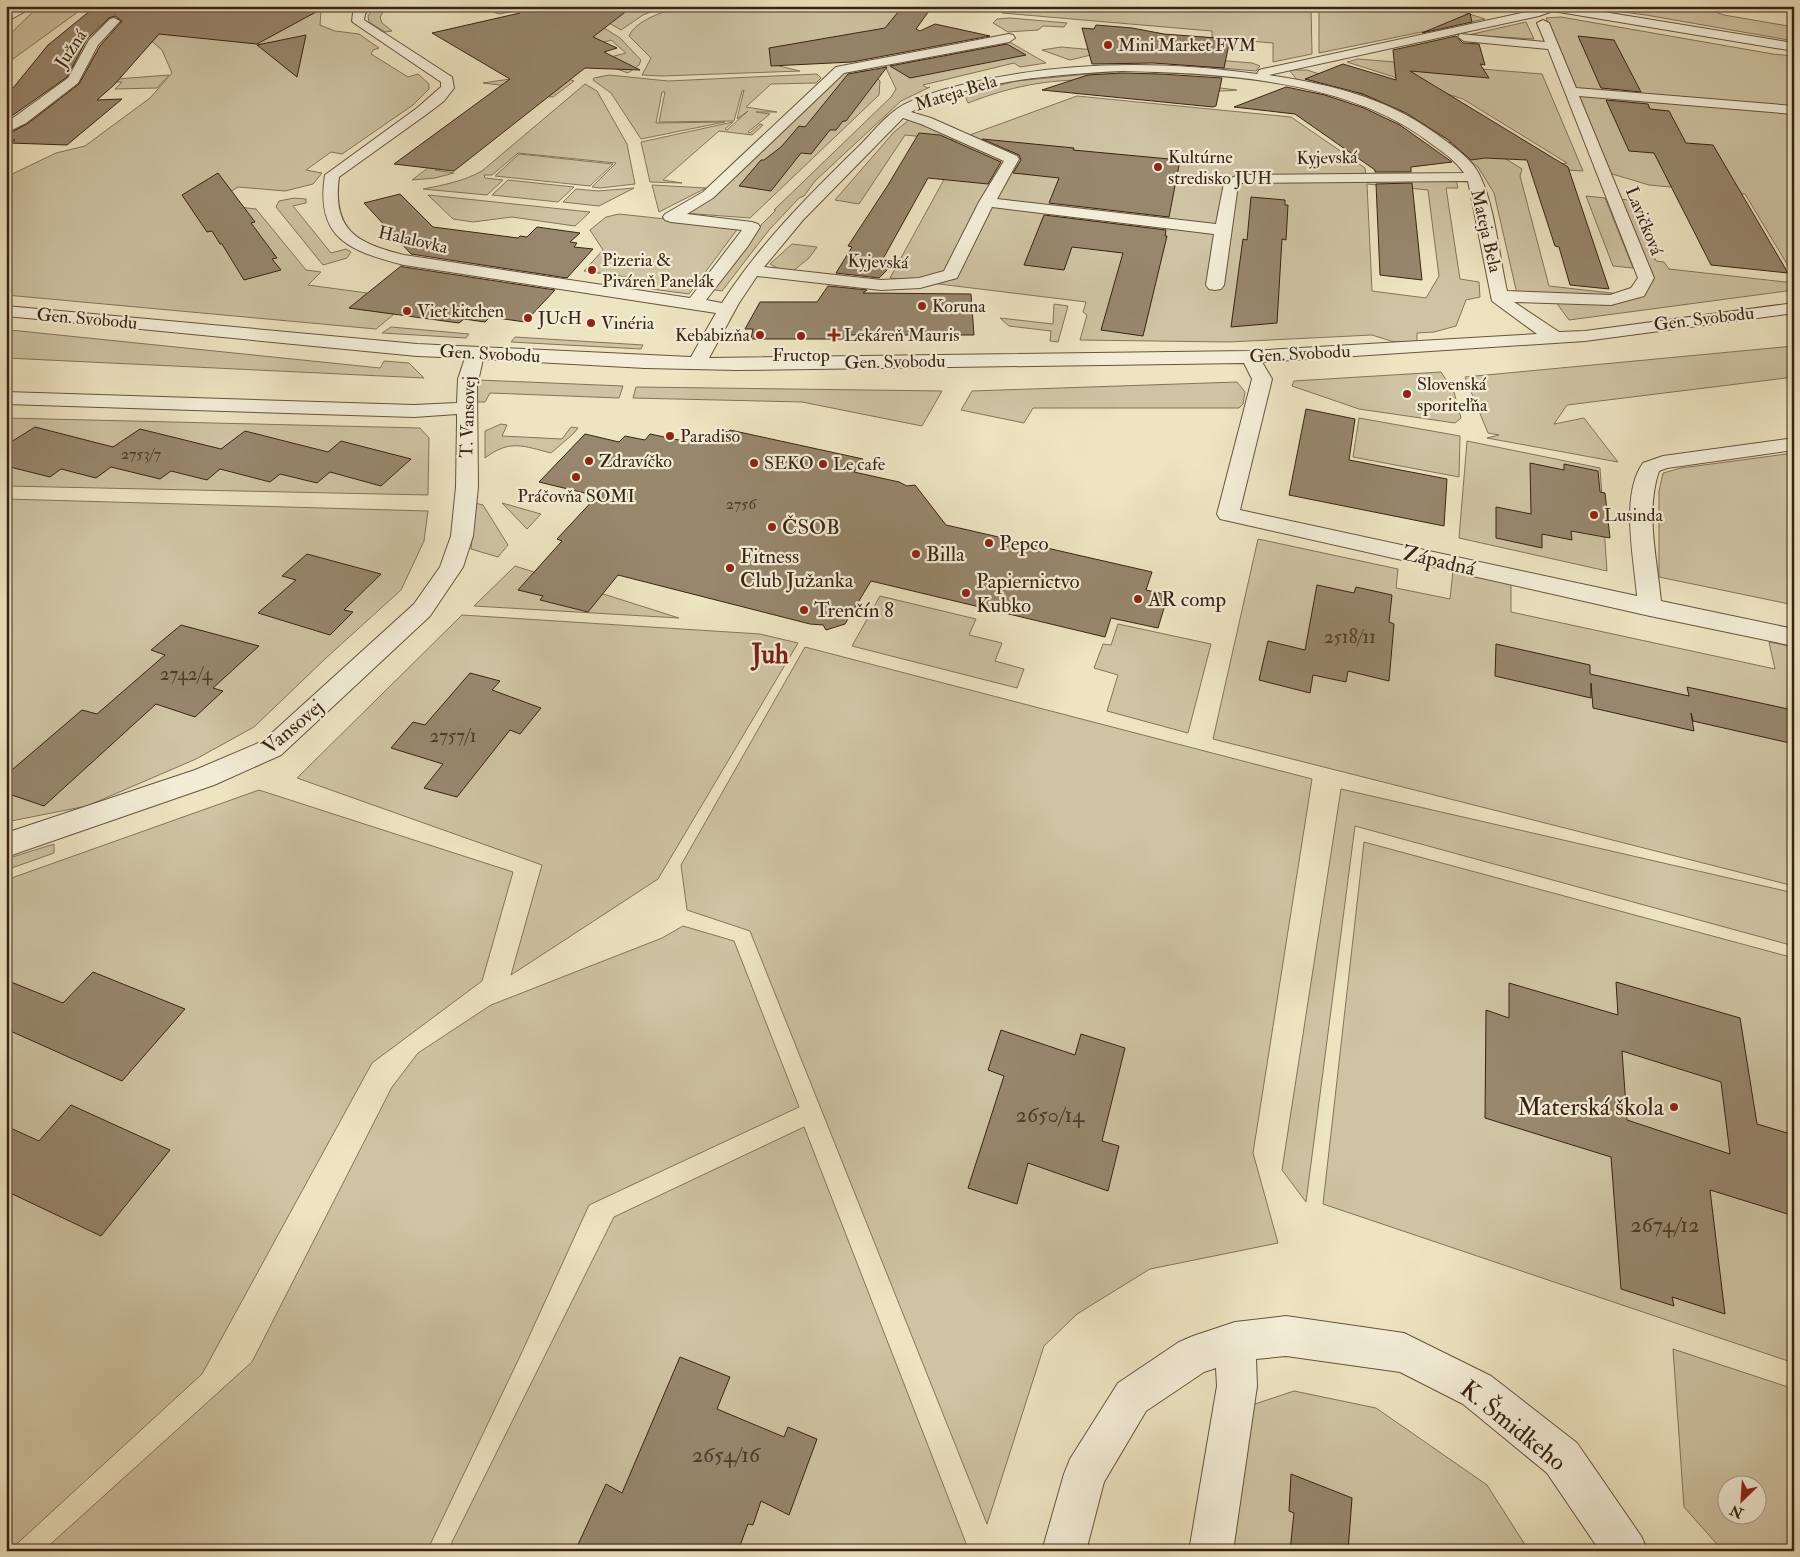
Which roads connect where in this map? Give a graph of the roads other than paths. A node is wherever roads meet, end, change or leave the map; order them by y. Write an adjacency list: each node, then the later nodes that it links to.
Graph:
1 (367, 6): 21 (street, Halalovka)
2 (20, 10): 4 (street)
3 (1545, 12): 6 (street, Mateja Bela); 8 (street, Lavičková); 9 (street)
4 (6, 19)
5 (114, 21): 14 (street, Južná)
6 (1450, 32): 8 (street); 10 (street, Mateja Bela)
7 (1009, 38): 21 (street)
8 (1552, 46): 11 (street, Lavičková)
9 (1794, 47)
10 (1247, 76): 13 (street, Mateja Bela); 15 (street, Mateja Bela)
11 (1569, 91): 12 (street); 20 (street, Lavičková)
12 (1794, 110)
13 (900, 113): 16 (street, Kyjevská); 18 (street, Mateja Bela)
14 (6, 129)
15 (1472, 177): 17 (street, Kyjevská); 20 (street, Mateja Bela)
16 (987, 202): 17 (street); 18 (street, Kyjevská)
17 (1223, 230): 19 (street, Kyjevská)
18 (754, 270): 22 (street, Mateja Bela)
19 (1215, 286)
20 (1500, 299): 29 (street, Mateja Bela); 30 (street, Mateja Bela)
21 (694, 304): 22 (street, Halalovka)
22 (728, 308): 33 (street, Mateja Bela)
23 (1794, 308): 28 (street, Gen. Svobodu)
24 (6, 311): 25 (street, Gen. Svobodu)
25 (26, 314): 27 (street, Gen. Svobodu); 31 (street, Gen. Svobodu)
26 (1794, 321): 28 (street, Gen. Svobodu)
27 (6, 328)
28 (1585, 336): 29 (street, Gen. Svobodu)
29 (1556, 338): 30 (street, Gen. Svobodu)
30 (1514, 341): 32 (street, Gen. Svobodu)
31 (476, 353): 33 (street, Gen. Svobodu); 35 (street, T. Vansovej)
32 (1250, 357): 33 (street, Gen. Svobodu); 38 (street, Západná)
33 (697, 363)
34 (6, 398): 35 (street)
35 (467, 408): 37 (street, T. Vansovej)
36 (1794, 444): 38 (street)
37 (466, 483): 40 (street, Vansovej)
38 (1650, 608): 39 (street, Západná)
39 (1794, 638)
40 (6, 845)
41 (1235, 1342): 42 (street, K. Šmidkeho); 43 (street); 44 (street, K. Šmidkeho)
42 (1064, 1551)
43 (1211, 1551)
44 (1626, 1551)

